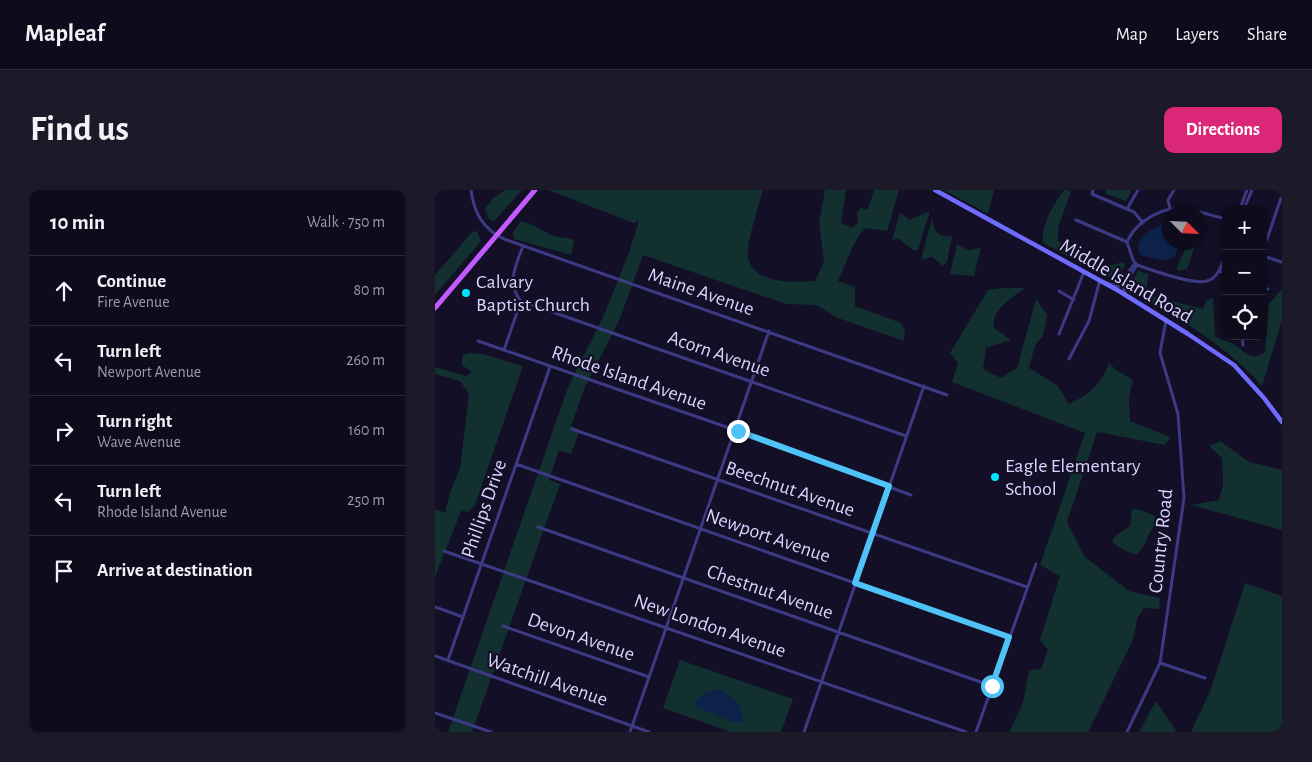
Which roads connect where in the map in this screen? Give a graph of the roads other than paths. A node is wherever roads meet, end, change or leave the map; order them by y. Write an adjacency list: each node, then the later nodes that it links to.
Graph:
1 (471, 190): 19 (street, Maine Avenue)
2 (535, 190): 19 (main road)
3 (935, 190): 28 (street, Middle Island Road)
4 (1093, 190): 13 (street)
5 (1138, 190): 13 (street)
6 (1174, 190): 10 (street)
7 (1247, 190): 11 (street)
8 (1252, 190): 12 (street)
9 (1281, 198): 22 (street)
10 (1169, 205)
11 (1242, 205)
12 (1246, 205)
13 (1127, 209): 18 (street)
14 (1162, 212): 18 (street)
15 (1207, 215): 16 (street)
16 (1222, 219)
17 (1076, 220): 20 (street)
18 (1143, 222): 20 (street)
19 (497, 236): 21 (street, Maine Avenue); 35 (main road)
20 (1127, 242): 26 (street)
21 (523, 246): 34 (street); 37 (street, Maine Avenue)
22 (1263, 250)
23 (1267, 257): 24 (street)
24 (1282, 262)
25 (1222, 263): 27 (street)
26 (1136, 264): 27 (street); 30 (street); 32 (street)
27 (1219, 271): 29 (street)
28 (1084, 272): 30 (street, Middle Island Road); 33 (street)
29 (1222, 272)
30 (1099, 280): 32 (street, Middle Island Road); 43 (street)
31 (1059, 291): 33 (street)
32 (1129, 297): 36 (street, Middle Island Road)
33 (1074, 300): 38 (street)
34 (521, 301): 42 (street); 45 (street, Acorn Avenue)
35 (435, 308)
36 (1166, 319): 48 (street, Middle Island Road); 73 (street, Country Road)
37 (769, 331): 45 (street); 46 (street, Maine Avenue)
38 (1059, 334)
39 (1242, 340): 41 (street)
40 (478, 341): 42 (street, Rhode Island Avenue)
41 (1243, 345)
42 (504, 350): 44 (street, Rhode Island Avenue)
43 (1069, 359)
44 (550, 367): 50 (street, Rhode Island Avenue); 52 (street, Phillips Drive)
45 (751, 382): 50 (street); 51 (street, Acorn Avenue)
46 (924, 386): 47 (street, Maine Avenue); 51 (street)
47 (947, 394)
48 (1282, 422)
49 (572, 429): 53 (street, Beechnut Avenue)
50 (735, 430): 53 (street); 54 (street, Rhode Island Avenue)
51 (906, 436): 54 (street)
52 (516, 464): 57 (street, Newport Avenue); 60 (street, Phillips Drive)
53 (718, 480): 57 (street); 58 (street, Beechnut Avenue)
54 (889, 486): 55 (street, Rhode Island Avenue); 58 (street)
55 (911, 495)
56 (538, 527): 62 (street, Chestnut Avenue)
57 (701, 529): 62 (street); 63 (street, Newport Avenue)
58 (873, 533): 63 (street); 64 (street, Beechnut Avenue)
59 (444, 550): 60 (street, New London Avenue)
60 (481, 563): 66 (street, Phillips Drive); 68 (street, New London Avenue)
61 (1036, 564): 64 (street)
62 (683, 578): 68 (street); 69 (street, Chestnut Avenue)
63 (855, 583): 69 (street); 70 (street, Newport Avenue)
64 (1027, 587): 70 (street)
65 (435, 607): 66 (street)
66 (463, 617): 72 (street, Phillips Drive)
67 (503, 626): 74 (street, Devon Avenue)
68 (667, 627): 74 (street); 76 (street, New London Avenue)
69 (838, 632): 76 (street); 77 (street, Chestnut Avenue)
70 (1009, 637): 77 (street)
71 (435, 656): 72 (street, Watchill Avenue)
72 (448, 660): 79 (street, Watchill Avenue)
73 (1160, 662): 75 (street); 86 (street, Country Road)
74 (649, 677): 79 (street)
75 (1205, 678)
76 (821, 681): 83 (street); 84 (street, New London Avenue)
77 (992, 686): 85 (street)
78 (435, 713): 80 (street)
79 (632, 726): 81 (street); 82 (street, Watchill Avenue)
80 (491, 732)
81 (630, 732)
82 (649, 732)
83 (805, 732)
84 (966, 732)
85 (977, 732)
86 (1127, 732)

